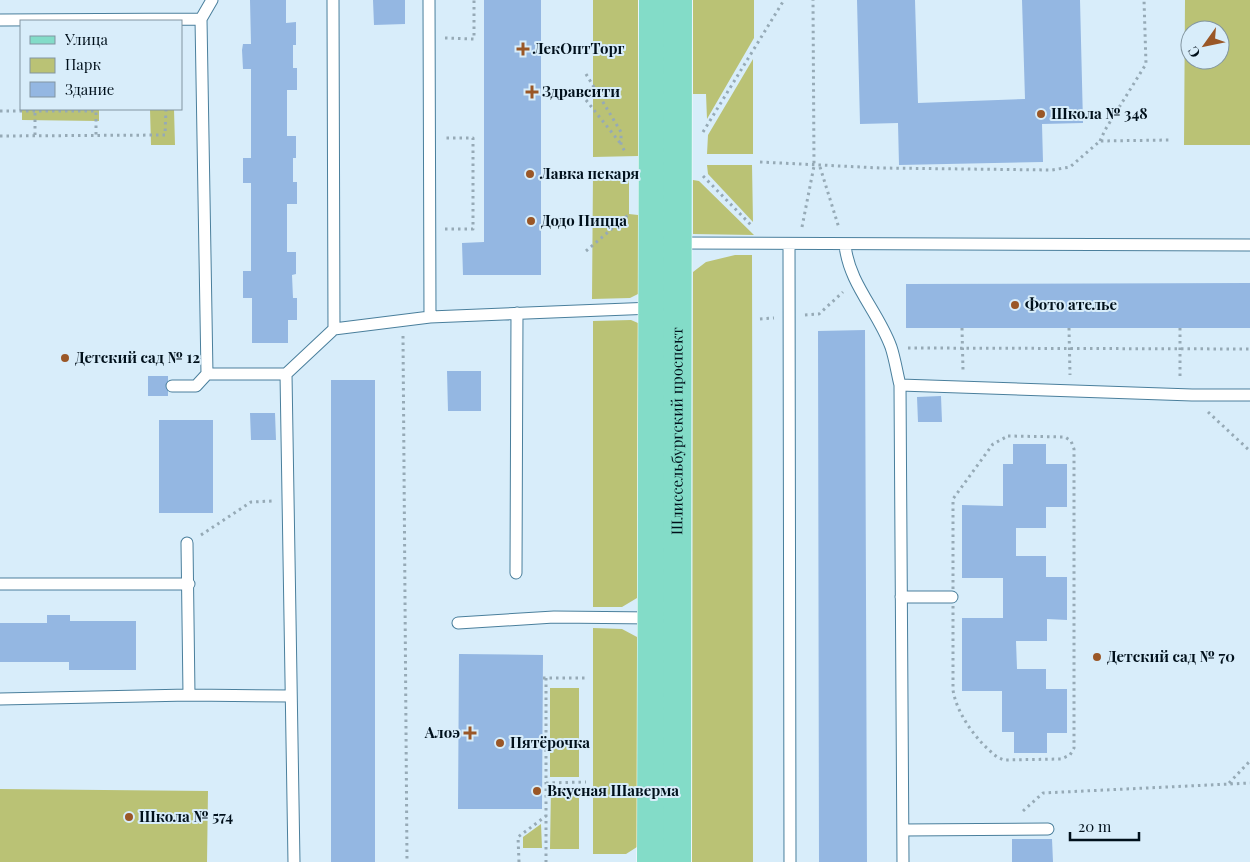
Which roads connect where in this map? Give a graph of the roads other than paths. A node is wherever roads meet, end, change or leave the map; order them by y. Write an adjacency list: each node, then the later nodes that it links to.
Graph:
1 (212, 0): 6 (lane)
2 (333, 0): 16 (lane)
3 (429, 0): 15 (lane)
4 (653, 0): 8 (main road, Шлиссельбургский проспект)
5 (678, 0): 8 (main road, Шлиссельбургский проспект)
6 (201, 19): 7 (lane); 17 (lane)
7 (0, 20)
8 (665, 243): 9 (lane); 12 (main road, Шлиссельбургский проспект); 13 (main road, Шлиссельбургский проспект)
9 (794, 245): 10 (lane); 38 (lane)
10 (845, 245): 11 (lane); 19 (lane)
11 (1250, 245)
12 (652, 308): 13 (lane); 14 (lane); 28 (main road, Шлиссельбургский проспект)
13 (678, 309): 28 (main road, Шлиссельбургский проспект)
14 (517, 313): 15 (lane); 23 (lane)
15 (430, 317): 16 (lane)
16 (334, 329): 18 (lane)
17 (207, 374): 18 (lane); 20 (lane)
18 (286, 374): 31 (lane)
19 (900, 385): 21 (lane); 26 (lane)
20 (172, 386)
21 (1250, 395)
22 (187, 543): 25 (lane)
23 (516, 573)
24 (0, 584): 25 (lane)
25 (189, 584): 30 (lane)
26 (901, 597): 27 (lane); 34 (lane)
27 (952, 597)
28 (665, 619): 29 (lane); 36 (main road, Шлиссельбургский проспект); 37 (main road, Шлиссельбургский проспект)
29 (458, 623)
30 (189, 695): 31 (lane); 32 (lane)
31 (291, 696): 35 (lane)
32 (0, 699)
33 (1048, 829): 34 (lane)
34 (903, 830): 39 (lane)
35 (294, 862)
36 (651, 862)
37 (677, 862)
38 (790, 862)
39 (903, 862)

